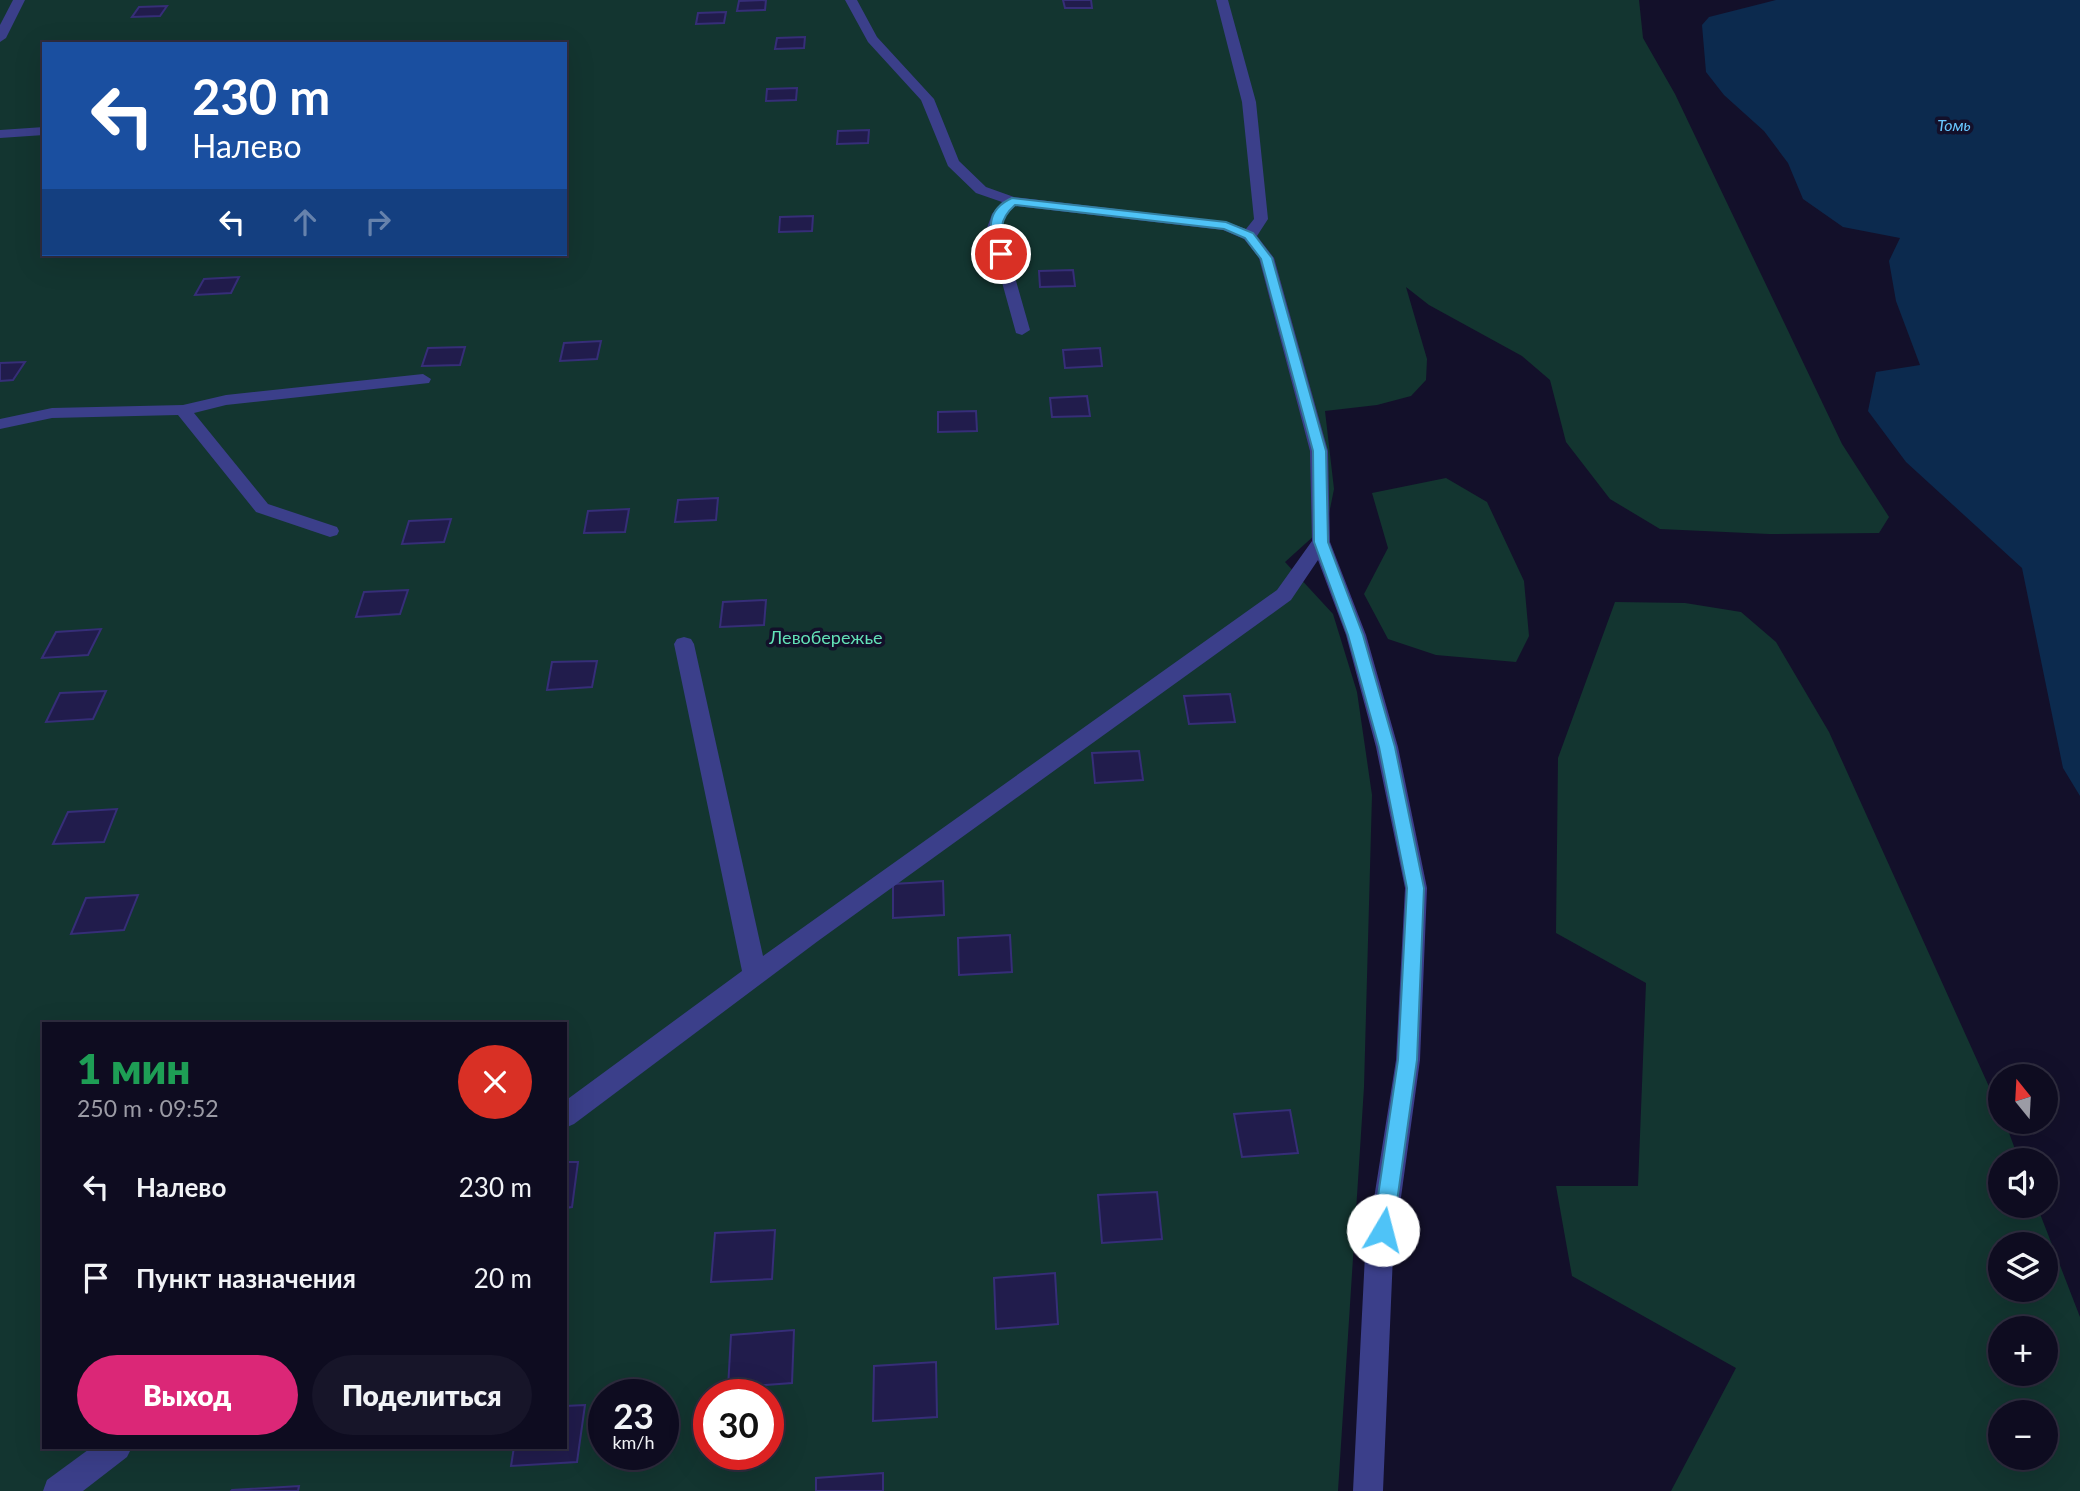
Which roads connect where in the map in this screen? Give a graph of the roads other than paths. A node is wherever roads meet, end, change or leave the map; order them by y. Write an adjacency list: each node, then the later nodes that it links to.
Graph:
1 (19, 0): 4 (street)
2 (851, 0): 7 (street)
3 (1222, 0): 8 (street)
4 (1, 34)
5 (42, 131): 6 (street)
6 (0, 134)
7 (1012, 201): 8 (street); 9 (street)
8 (1249, 236): 14 (street)
9 (1022, 330)
10 (423, 379): 11 (street)
11 (183, 410): 12 (street); 13 (street)
12 (0, 424)
13 (330, 531)
14 (1321, 542): 16 (street); 20 (street)
15 (684, 644): 16 (street)
16 (755, 975): 17 (street)
17 (567, 1115)
18 (114, 1449): 19 (street)
19 (58, 1491)
20 (1368, 1491)

